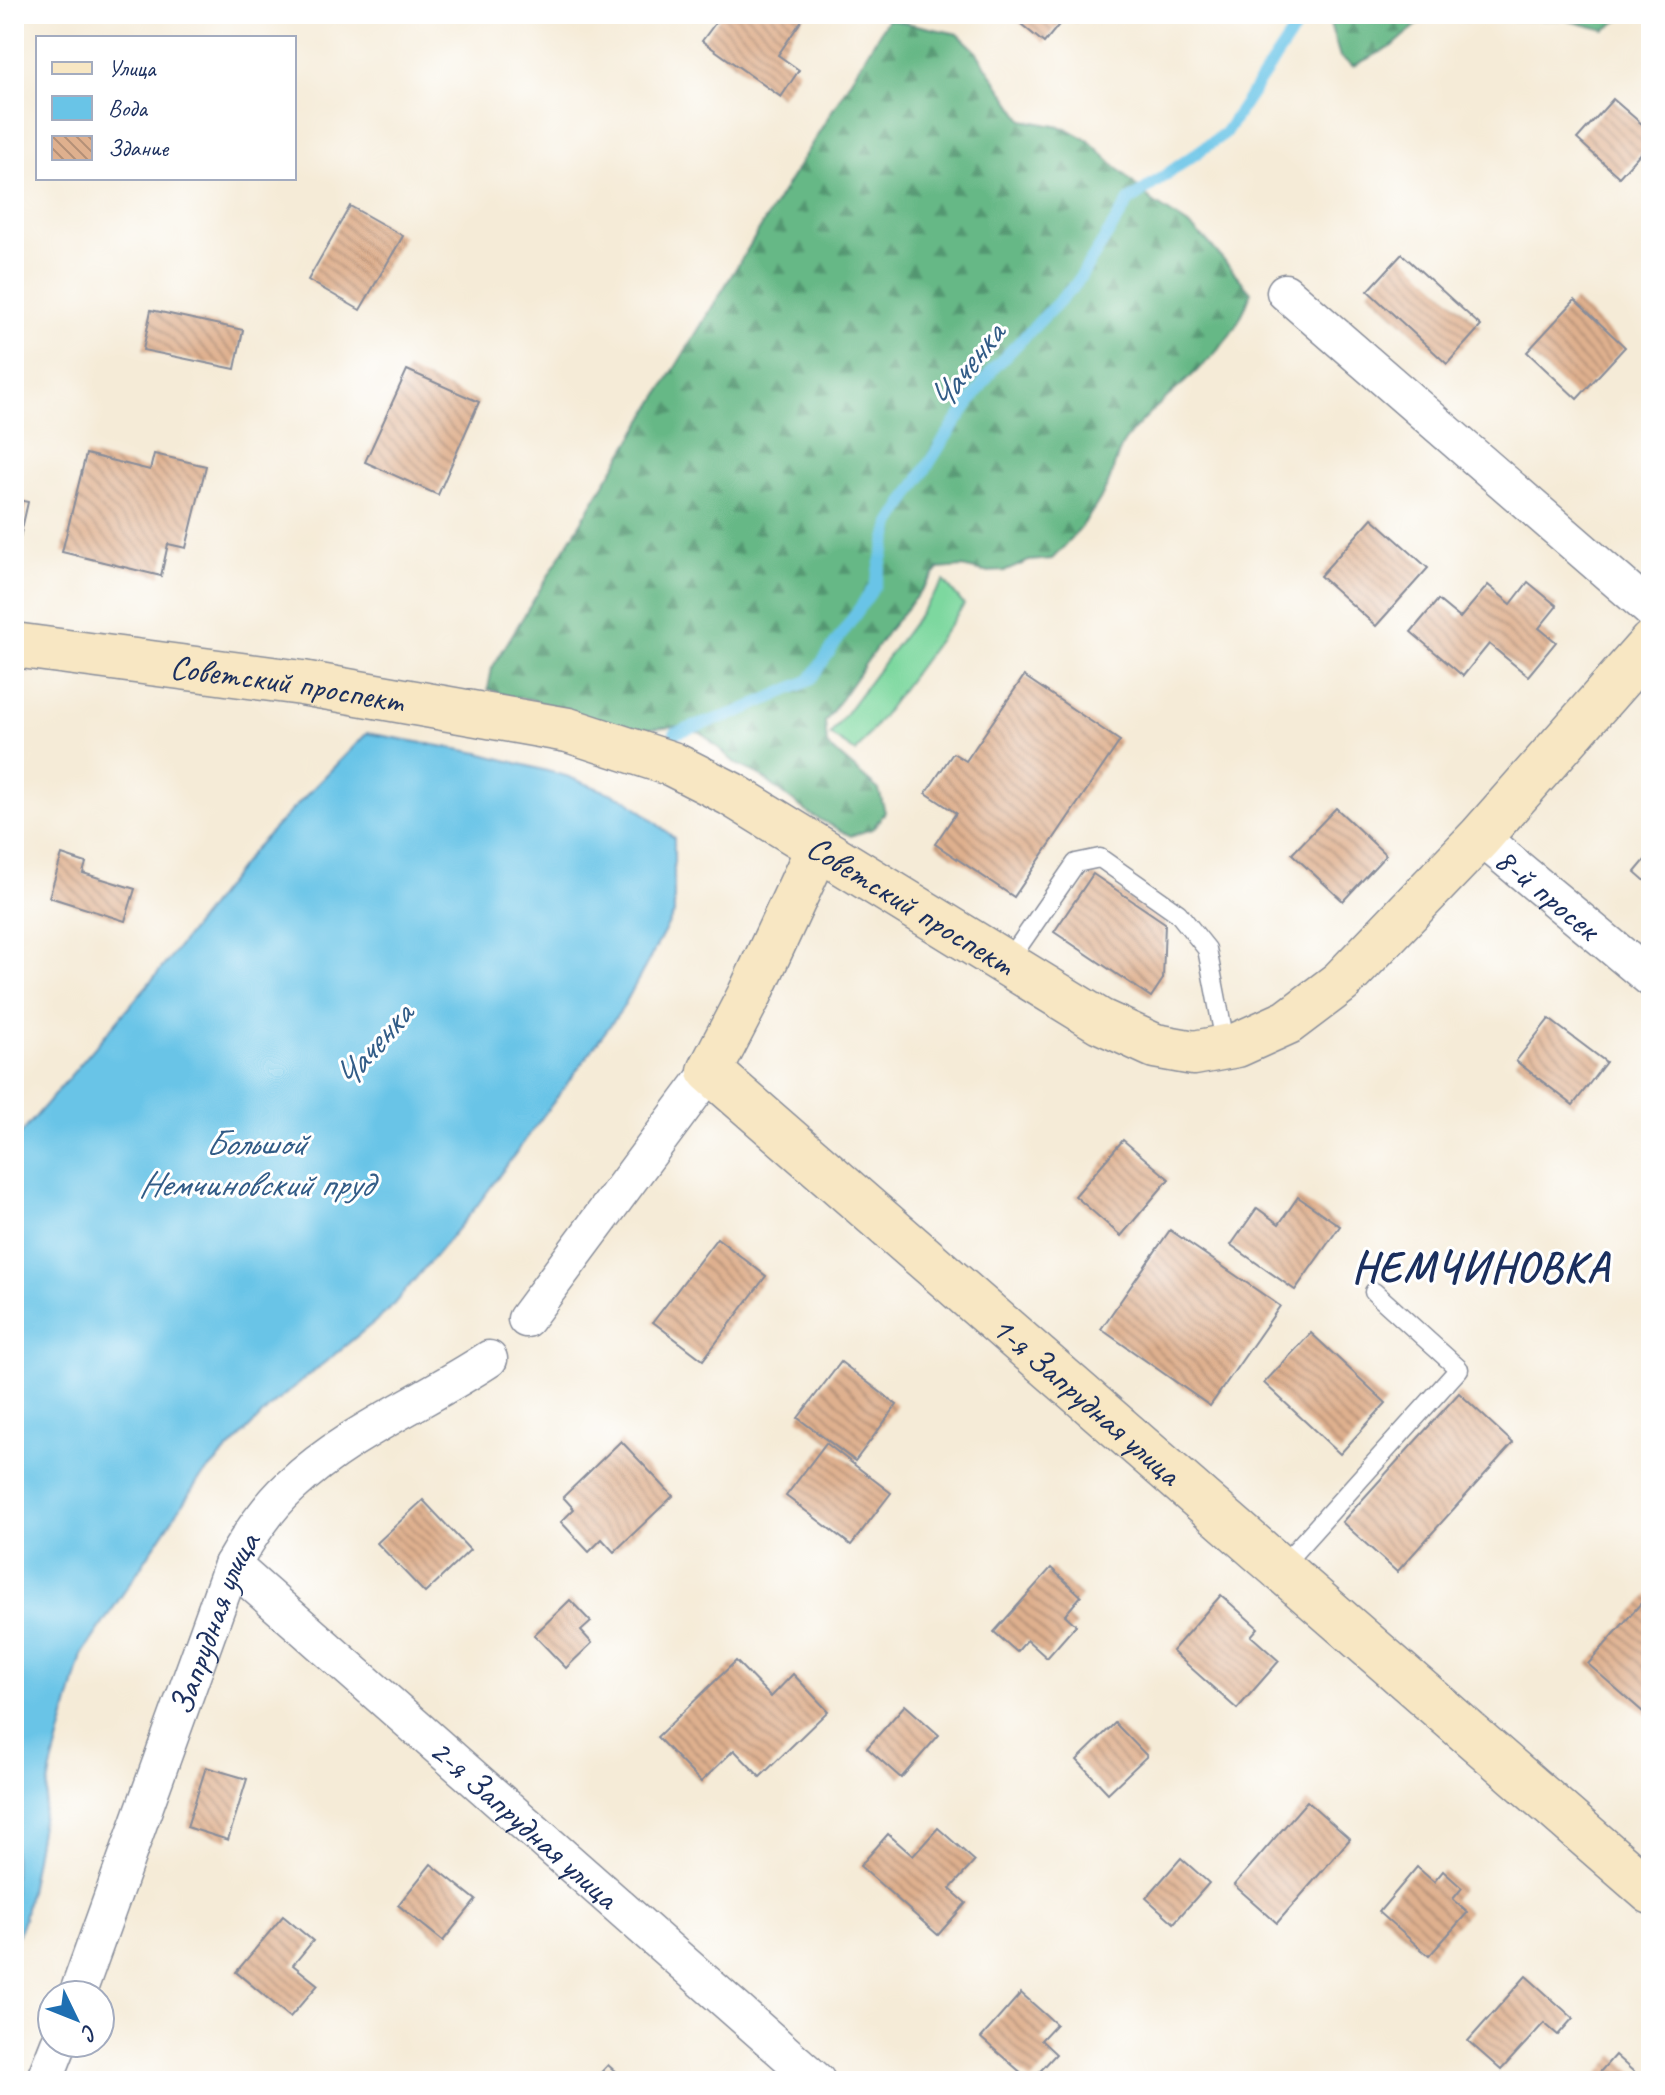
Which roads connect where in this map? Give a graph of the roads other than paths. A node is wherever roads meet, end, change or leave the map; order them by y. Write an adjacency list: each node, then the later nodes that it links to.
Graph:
1 (1285, 292): 2 (street)
2 (1651, 610)
3 (1651, 643): 5 (street, Советский проспект)
4 (14, 645): 6 (street, Советский проспект)
5 (1480, 837): 8 (street, 8-й просек); 9 (street, Советский проспект)
6 (818, 848): 7 (street, Советский проспект); 10 (street)
7 (1007, 963): 9 (street, Советский проспект); 9 (lane)
8 (1651, 979)
9 (1226, 1047)
10 (710, 1071): 12 (street); 15 (street, 1-я Запрудная улица)
11 (1374, 1292): 15 (lane)
12 (526, 1319)
13 (489, 1359): 14 (street, Запрудная улица)
14 (232, 1565): 17 (street, Запрудная улица); 20 (street, 2-я Запрудная улица)
15 (1280, 1568): 16 (street, 1-я Запрудная улица)
16 (1651, 1892)
17 (83, 1979)
18 (53, 2059): 19 (street)
19 (44, 2081)
20 (817, 2081)

